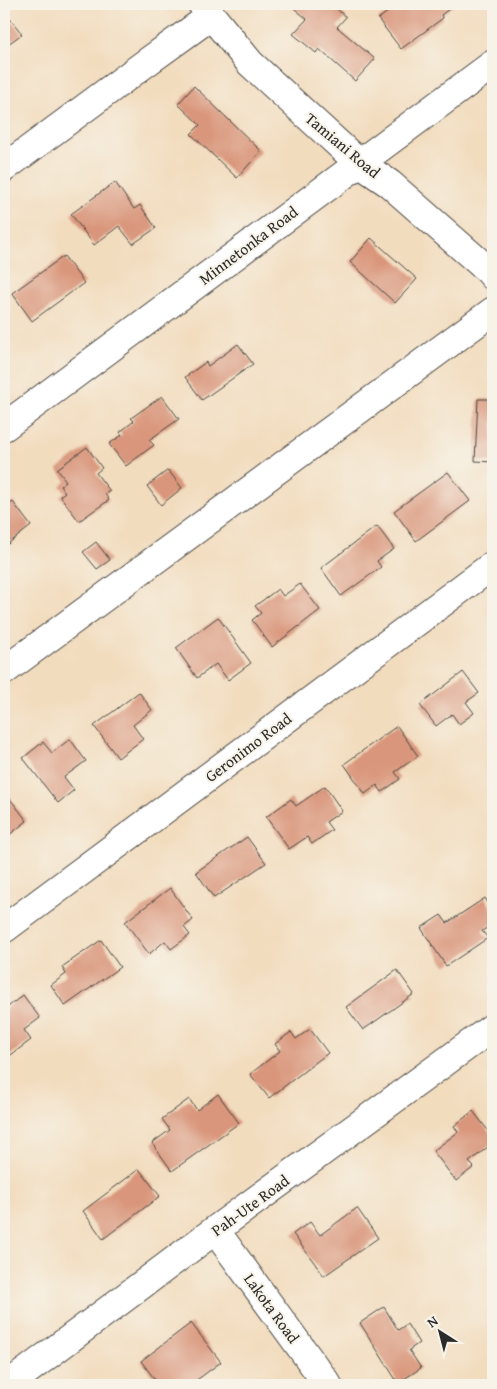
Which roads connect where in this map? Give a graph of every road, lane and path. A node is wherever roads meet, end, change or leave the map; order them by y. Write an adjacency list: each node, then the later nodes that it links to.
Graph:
1 (207, 10): 3 (street, Tamiani Road); 4 (street)
2 (493, 64): 3 (street, Minnetonka Road)
3 (359, 163): 5 (street, Tamiani Road); 7 (street, Minnetonka Road)
4 (4, 168)
5 (493, 276)
6 (493, 311): 9 (street)
7 (4, 427)
8 (493, 565): 10 (street, Geronimo Road)
9 (4, 671)
10 (4, 929)
11 (489, 1039): 12 (street, Pah-Ute Road)
12 (216, 1230): 13 (street, Pah-Ute Road); 14 (street, Lakota Road)
13 (8, 1385)
14 (328, 1385)

